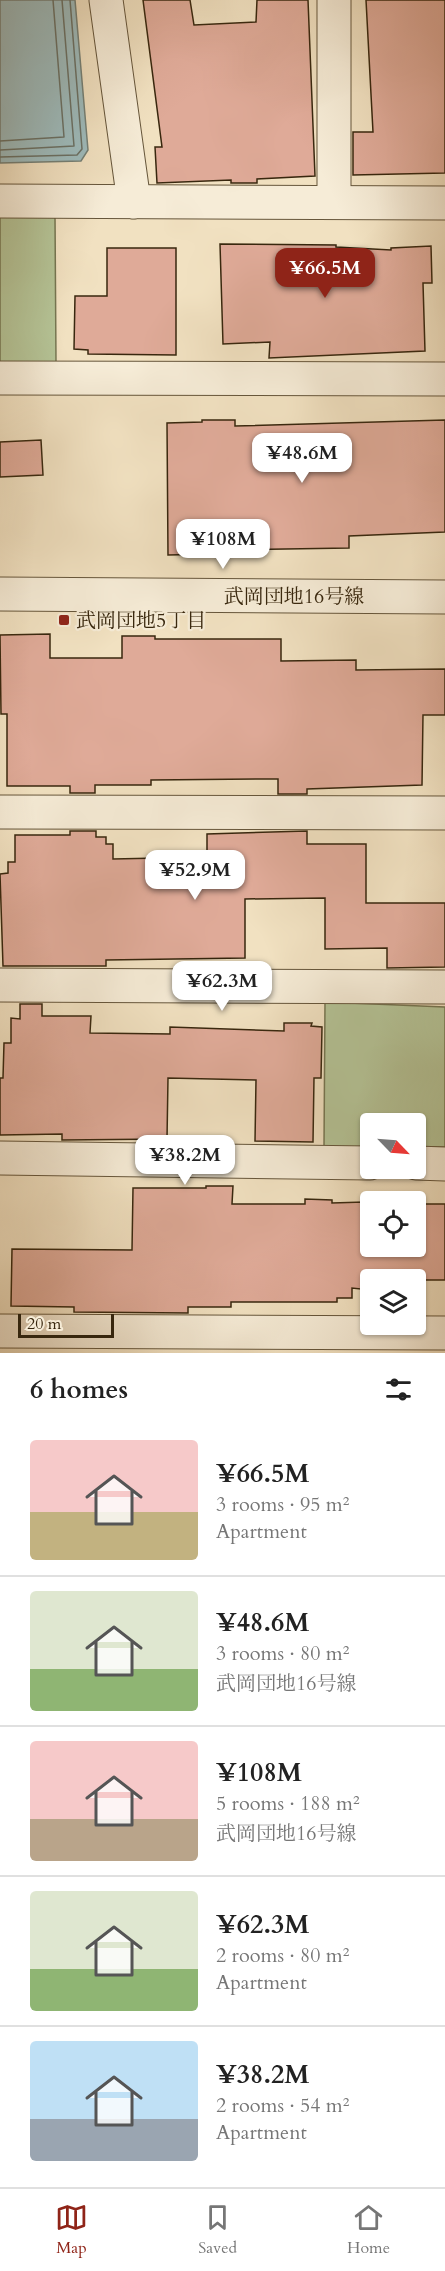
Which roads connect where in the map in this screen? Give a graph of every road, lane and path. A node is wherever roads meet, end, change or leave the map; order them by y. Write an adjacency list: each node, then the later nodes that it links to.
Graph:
1 (106, 0): 5 (street)
2 (334, 0): 4 (street)
3 (0, 201): 5 (street)
4 (333, 201): 5 (street); 6 (street)
5 (134, 202)
6 (445, 203)
7 (0, 378): 8 (street)
8 (445, 379)
9 (0, 594): 10 (street, 武岡団地16号線)
10 (445, 597)
11 (0, 812): 12 (street)
12 (445, 813)
13 (0, 985): 14 (street)
14 (445, 987)
15 (0, 1158): 16 (street)
16 (360, 1163)
17 (426, 1163): 18 (street)
18 (445, 1164)
19 (0, 1331): 20 (street)
20 (445, 1333)

